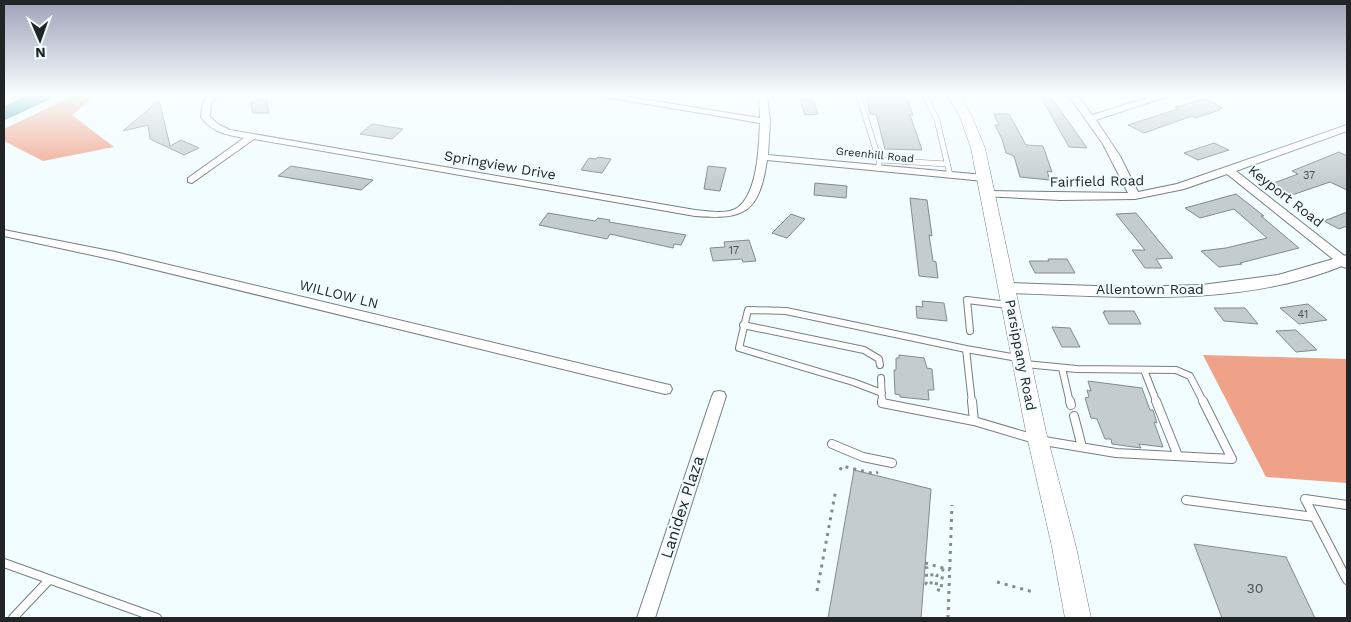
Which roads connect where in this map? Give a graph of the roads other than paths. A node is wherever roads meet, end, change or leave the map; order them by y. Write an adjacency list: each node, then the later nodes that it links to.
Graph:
1 (214, 125): 8 (street, Springview Drive)
2 (765, 125): 9 (street)
3 (869, 125): 10 (lane)
4 (938, 125): 11 (lane)
5 (969, 125): 15 (main road, Parsippany Road)
6 (1096, 125): 16 (street)
7 (1347, 128): 12 (street, Fairfield Road)
8 (252, 136): 9 (street, Springview Drive); 14 (street)
9 (763, 157): 10 (street, Greenhill Road)
10 (879, 164): 11 (lane); 13 (street, Greenhill Road)
11 (947, 164): 13 (lane)
12 (1229, 170): 16 (street, Fairfield Road); 18 (street, Keyport Road)
13 (950, 175): 15 (street, Greenhill Road)
14 (192, 180)
15 (986, 186): 16 (street, Fairfield Road); 19 (main road, Parsippany Road)
16 (1135, 196)
17 (4, 233): 28 (street, WILLOW LN)
18 (1346, 261): 19 (street, Allentown Road)
19 (1010, 297): 21 (lane); 23 (main road, Parsippany Road)
20 (743, 325): 22 (lane); 24 (lane); 29 (lane)
21 (970, 331)
22 (966, 349): 23 (lane); 33 (lane)
23 (1022, 361): 25 (lane); 34 (main road, Parsippany Road)
24 (880, 365)
25 (1062, 368): 26 (lane); 31 (lane)
26 (1144, 370): 37 (lane); 37 (lane)
27 (881, 378): 29 (lane)
28 (665, 389)
29 (882, 394): 33 (lane)
30 (719, 396): 47 (street, Lanidex Plaza)
31 (1071, 405)
32 (1074, 416): 36 (lane)
33 (974, 421): 34 (lane)
34 (1038, 440): 36 (lane); 48 (main road, Parsippany Road)
35 (832, 444): 38 (lane)
36 (1082, 447): 37 (lane)
37 (1178, 456)
38 (892, 463)
39 (1186, 500): 41 (lane)
40 (1347, 505): 41 (lane)
41 (1314, 517): 44 (lane)
42 (4, 563): 43 (lane)
43 (49, 580): 45 (lane); 46 (lane)
44 (1347, 580)
45 (13, 618)
46 (156, 618)
47 (646, 618)
48 (1078, 618)

